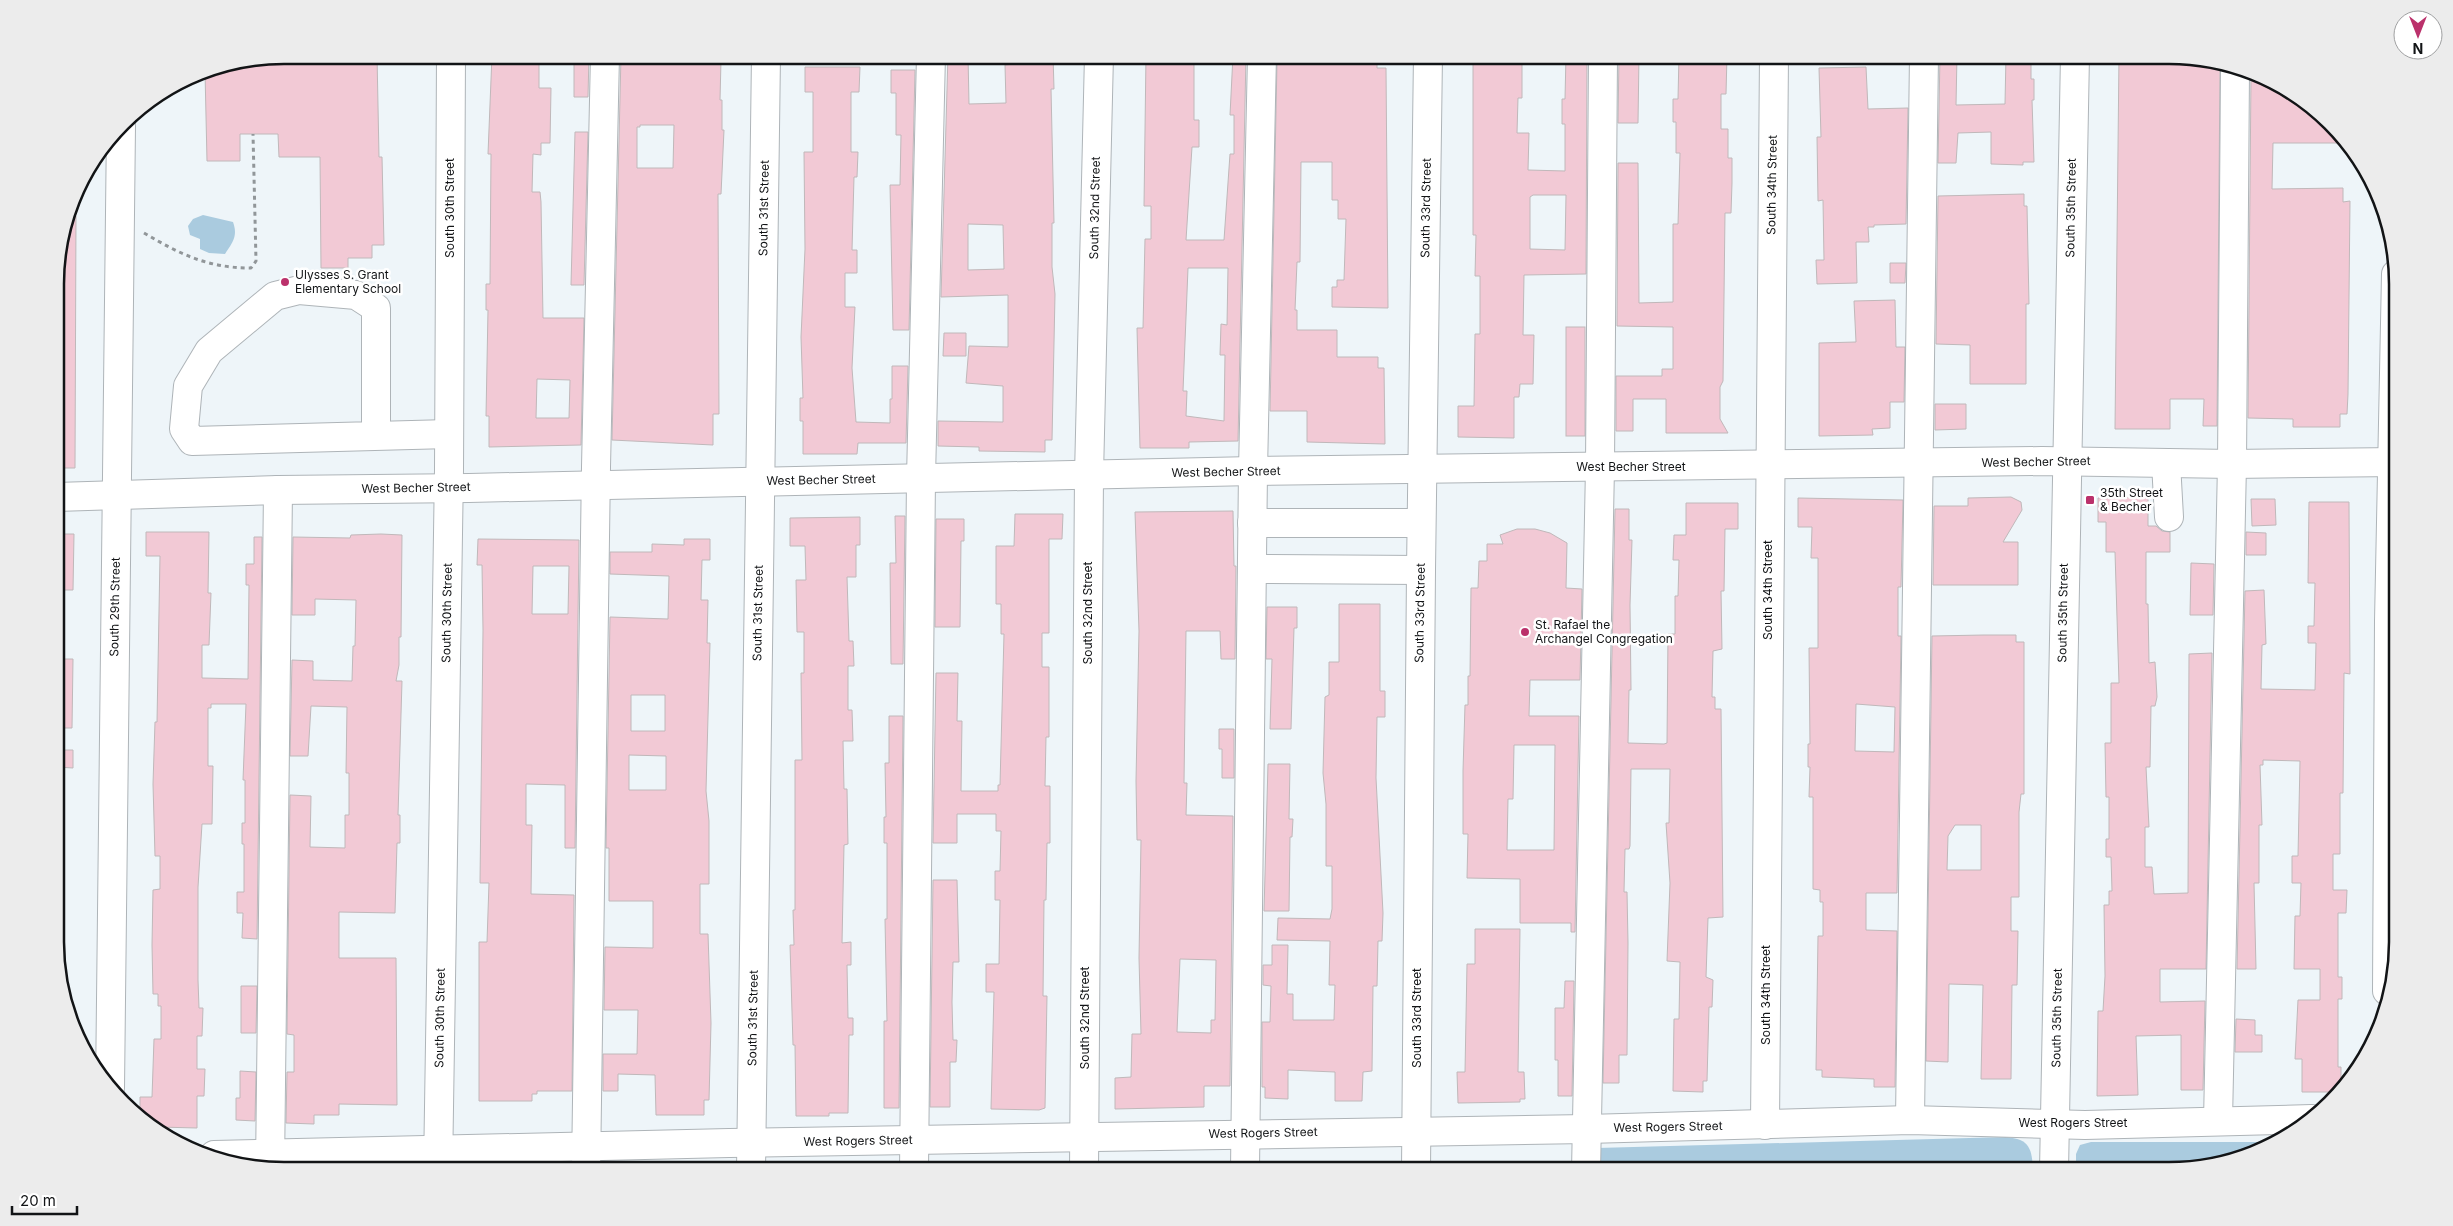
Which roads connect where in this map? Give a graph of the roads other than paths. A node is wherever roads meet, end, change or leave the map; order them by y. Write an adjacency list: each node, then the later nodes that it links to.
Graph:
1 (451, 64): 14 (street, South 30th Street)
2 (605, 64): 28 (street)
3 (766, 64): 27 (street, South 31st Street)
4 (931, 64): 26 (street)
5 (1099, 64): 25 (street, South 32nd Street)
6 (1262, 64): 24 (street)
7 (1428, 64): 23 (street, South 33rd Street)
8 (1604, 64): 22 (street)
9 (1774, 64): 21 (street, South 34th Street)
10 (1924, 64): 19 (street)
11 (2075, 64): 16 (street, South 35th Street)
12 (2234, 73): 20 (street)
13 (122, 135): 31 (street, South 29th Street)
14 (449, 434): 15 (street); 29 (street, South 30th Street)
15 (376, 435): 15 (street)
16 (2065, 462): 18 (street, West Becher Street); 19 (street, West Becher Street); 43 (street, South 35th Street)
17 (2389, 462): 20 (street, West Becher Street)
18 (2166, 463): 20 (street, West Becher Street); 33 (street)
19 (1917, 464): 21 (street, West Becher Street); 40 (street)
20 (2232, 464): 41 (street)
21 (1769, 466): 22 (street, West Becher Street); 42 (street, South 34th Street)
22 (1600, 467): 23 (street, West Becher Street); 44 (street)
23 (1422, 469): 24 (street, West Becher Street); 35 (street, South 33rd Street)
24 (1253, 471): 25 (street, West Becher Street); 34 (street)
25 (1089, 475): 26 (street, West Becher Street); 47 (street, South 32nd Street)
26 (921, 478): 27 (street, West Becher Street); 48 (street)
27 (760, 482): 28 (street, West Becher Street); 49 (street, South 31st Street)
28 (596, 485): 29 (street, West Becher Street); 51 (street)
29 (448, 488): 30 (street, West Becher Street); 53 (street, South 30th Street)
30 (278, 490): 31 (street, West Becher Street); 52 (street)
31 (116, 495): 32 (street, West Becher Street); 38 (street, South 29th Street)
32 (64, 497)
33 (2168, 518)
34 (1252, 523): 35 (street); 36 (street)
35 (1421, 523): 37 (street, South 33rd Street)
36 (1252, 569): 37 (street); 46 (street)
37 (1420, 570): 45 (street, South 33rd Street)
38 (110, 1077)
39 (2300, 1119): 41 (street, West Rogers Street)
40 (1910, 1120): 42 (street, West Rogers Street); 43 (street, West Rogers Street)
41 (2218, 1121): 43 (street, West Rogers Street)
42 (1765, 1125): 44 (street, West Rogers Street)
43 (2055, 1125): 60 (street, South 35th Street)
44 (1587, 1129): 45 (street, West Rogers Street); 59 (street)
45 (1416, 1132): 46 (street, West Rogers Street); 58 (street, South 33rd Street)
46 (1246, 1133): 47 (street, West Rogers Street); 57 (street)
47 (1084, 1138): 48 (street, West Rogers Street); 56 (street, South 32nd Street)
48 (915, 1140): 49 (street, West Rogers Street); 55 (street)
49 (752, 1142): 51 (street, West Rogers Street); 54 (street, South 31st Street)
50 (240, 1158): 52 (street, West Rogers Street)
51 (587, 1158): 53 (street, West Rogers Street)
52 (270, 1161): 53 (street, West Rogers Street)
53 (438, 1161)
54 (751, 1162)
55 (914, 1162)
56 (1084, 1162)
57 (1244, 1162)
58 (1416, 1162)
59 (1586, 1162)
60 (2054, 1162)

